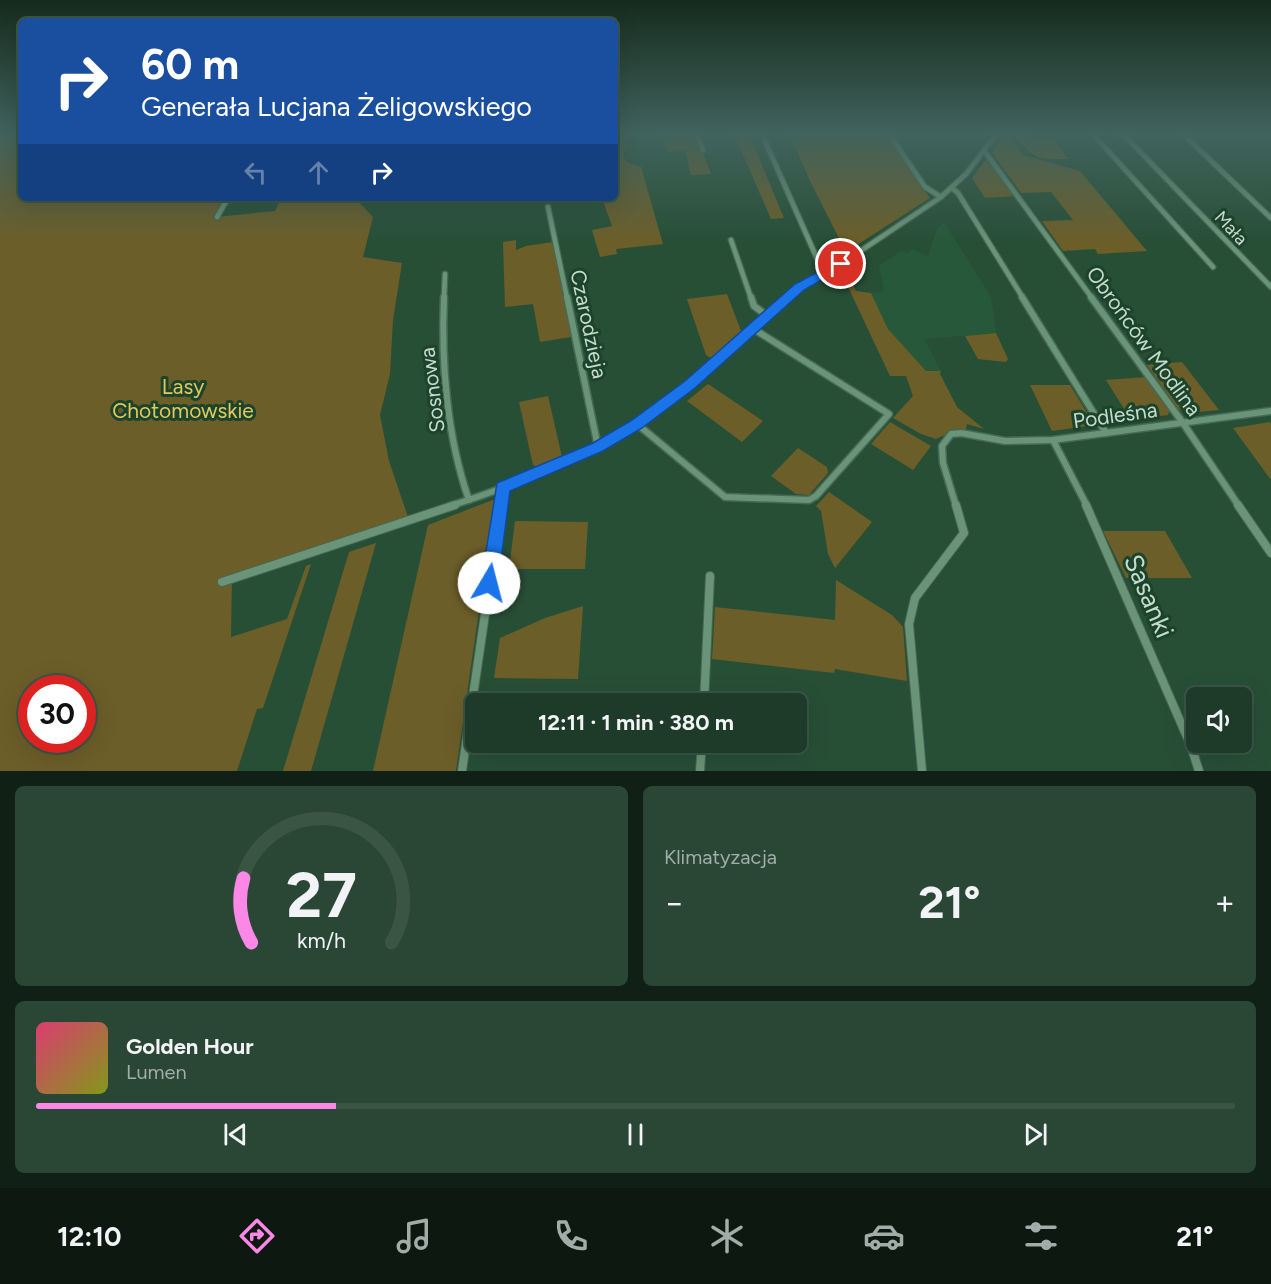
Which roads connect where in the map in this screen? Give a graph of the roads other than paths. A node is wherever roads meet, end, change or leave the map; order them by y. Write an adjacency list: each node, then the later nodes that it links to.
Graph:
1 (778, 170): 16 (street)
2 (913, 170): 9 (street)
3 (969, 170): 8 (street)
4 (998, 170): 22 (street, Obrońców Modlina)
5 (1125, 170): 15 (street)
6 (1158, 170): 18 (street, Mała)
7 (1221, 170): 13 (street)
8 (952, 188): 9 (street); 24 (street)
9 (941, 197): 16 (street)
10 (226, 201): 12 (street)
11 (548, 207): 26 (street, Czarodzieja)
12 (217, 217)
13 (1271, 218)
14 (731, 240): 19 (street)
15 (1213, 267)
16 (827, 270): 19 (street)
17 (445, 274): 28 (street, Sosnowa)
18 (1271, 287)
19 (766, 315): 20 (street)
20 (752, 328): 23 (street); 23 (street)
21 (1271, 411): 22 (street, Podleśna)
22 (1183, 423): 24 (street, Podleśna); 29 (street, Obrońców Modlina)
23 (637, 424): 26 (street)
24 (1107, 433): 25 (street, Podleśna)
25 (1053, 440): 36 (street, Podleśna); 37 (street, Sasanki)
26 (598, 447): 27 (street)
27 (503, 488): 28 (street); 34 (street)
28 (469, 500): 31 (street)
29 (1271, 554)
30 (710, 576): 32 (street)
31 (222, 582)
32 (705, 693)
33 (701, 753): 35 (street)
34 (462, 771)
35 (700, 771)
36 (922, 771)
37 (1199, 771)

